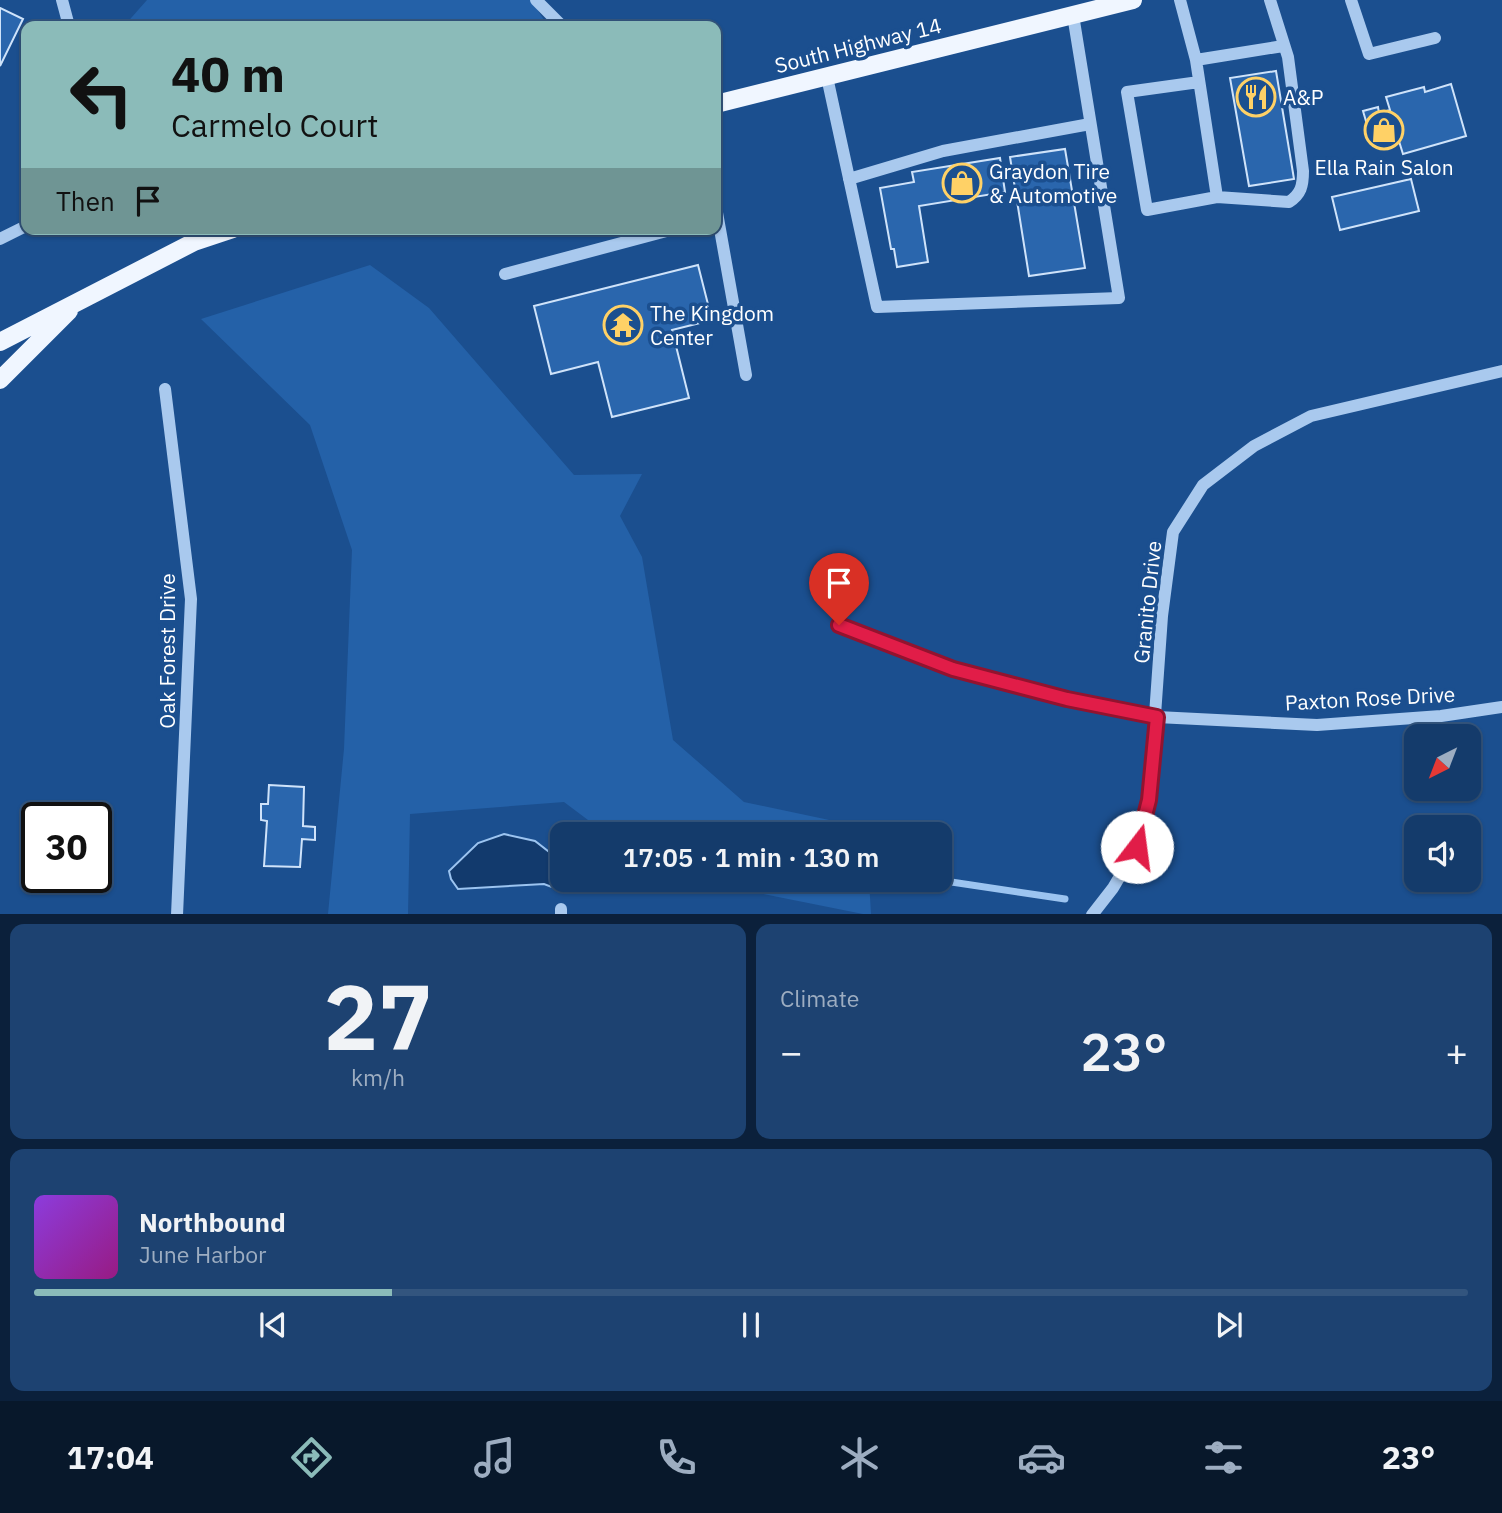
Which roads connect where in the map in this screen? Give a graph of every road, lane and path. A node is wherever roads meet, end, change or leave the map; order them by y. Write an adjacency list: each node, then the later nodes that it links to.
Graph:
1 (62, 0): 8 (street)
2 (536, 0): 9 (street)
3 (1133, 0): 7 (main road, South Highway 14)
4 (1180, 0): 12 (street)
5 (1270, 0): 11 (street)
6 (1351, 0): 10 (street)
7 (1073, 15): 13 (main road, South Highway 14); 16 (street)
8 (68, 21)
9 (557, 21)
10 (1435, 38)
11 (1283, 46): 12 (street); 18 (street)
12 (1196, 60): 14 (street)
13 (827, 77): 15 (main road, South Highway 14); 17 (street)
14 (1199, 82): 18 (street); 18 (street)
15 (721, 103)
16 (1090, 124): 17 (street); 17 (street)
17 (849, 179)
18 (1217, 197)
19 (21, 228): 23 (street)
20 (215, 235): 25 (main road)
21 (651, 235): 24 (street)
22 (720, 235): 28 (street)
23 (0, 239)
24 (505, 274)
25 (82, 298): 26 (main road); 29 (main road)
26 (0, 342)
27 (1502, 371): 33 (street, Granito Drive)
28 (746, 375)
29 (0, 380)
30 (165, 388): 34 (street, Oak Forest Drive)
31 (839, 625): 33 (street, Paxton Rose Drive)
32 (1502, 706): 33 (street, Paxton Rose Drive)
33 (1157, 717): 35 (street, Granito Drive)
34 (177, 914)
35 (1093, 914)

